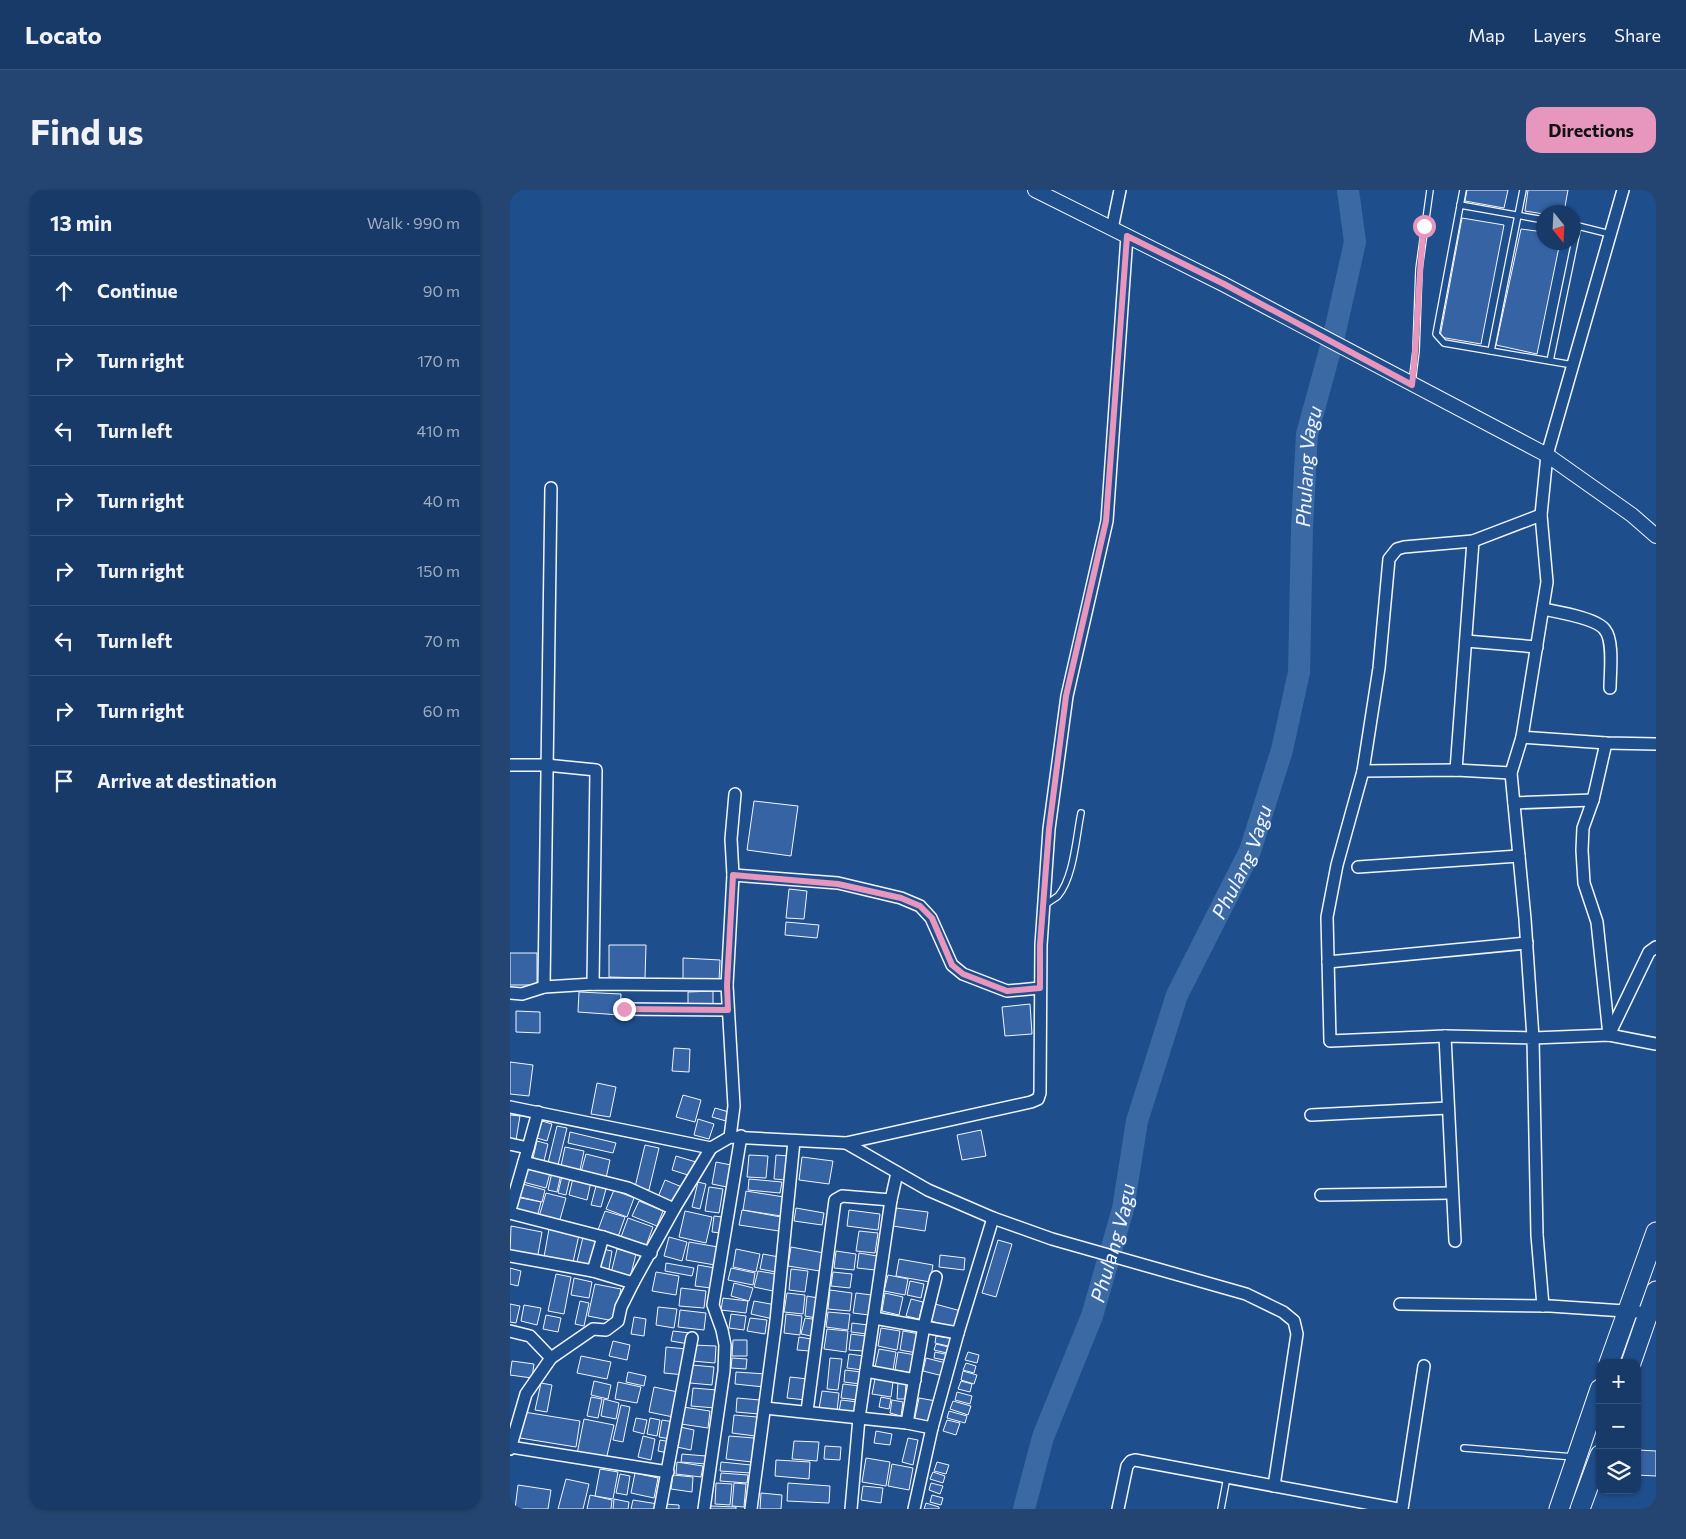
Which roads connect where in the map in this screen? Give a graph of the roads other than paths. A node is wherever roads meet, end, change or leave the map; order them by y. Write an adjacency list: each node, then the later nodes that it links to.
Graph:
1 (1035, 190): 11 (street)
2 (1120, 190): 11 (street)
3 (1430, 190): 18 (lane)
4 (1463, 190): 7 (lane)
5 (1523, 190): 8 (lane)
6 (1623, 190): 12 (street)
7 (1460, 206): 8 (lane); 15 (lane)
8 (1518, 216): 9 (lane); 15 (lane)
9 (1536, 219)
10 (1581, 227): 12 (lane)
11 (1112, 229): 13 (street)
12 (1610, 234): 17 (street)
13 (1127, 236): 18 (street); 43 (street)
14 (1571, 250): 16 (lane)
15 (1491, 350): 16 (lane)
16 (1550, 360): 17 (lane)
17 (1573, 364): 19 (street)
18 (1412, 385): 19 (street)
19 (1547, 455): 21 (street); 22 (street)
20 (551, 488): 32 (street)
21 (1541, 515): 23 (street); 24 (street)
22 (1656, 536)
23 (1474, 541): 25 (street); 34 (street)
24 (1543, 609): 26 (street); 27 (street)
25 (1466, 642): 26 (street); 33 (street)
26 (1537, 647): 28 (street)
27 (1610, 688)
28 (1522, 737): 29 (street); 35 (street)
29 (1606, 743): 30 (street); 37 (street)
30 (1656, 744)
31 (510, 765): 32 (street)
32 (546, 765): 47 (street); 49 (street)
33 (1456, 770): 34 (street); 35 (street)
34 (1363, 771): 46 (street)
35 (1511, 773): 38 (street)
36 (735, 794): 42 (street)
37 (1593, 800): 38 (street); 54 (street)
38 (1514, 803): 40 (street)
39 (1081, 813): 43 (lane)
40 (1519, 856): 41 (street); 44 (street)
41 (1358, 867)
42 (733, 875): 48 (street); 50 (street)
43 (1043, 906): 50 (street)
44 (1527, 942): 46 (street); 56 (street)
45 (1656, 947): 54 (street)
46 (1328, 962): 55 (street)
47 (593, 984): 48 (street); 49 (street)
48 (727, 985): 53 (street)
49 (544, 987): 51 (street)
50 (1040, 988): 64 (street)
51 (510, 993)
52 (624, 1009): 53 (street)
53 (728, 1010): 62 (street)
54 (1609, 1035): 56 (street); 57 (street)
55 (1445, 1036): 56 (street); 59 (street)
56 (1533, 1038): 86 (street)
57 (1656, 1044)
58 (510, 1107): 60 (street)
59 (1448, 1108): 61 (street); 70 (street)
60 (538, 1112): 66 (street); 67 (street)
61 (1311, 1115)
62 (736, 1136): 63 (street); 67 (street); 114 (street)
63 (794, 1141): 64 (street); 101 (street)
64 (846, 1143): 69 (street)
65 (510, 1144): 66 (street)
66 (528, 1148): 68 (street)
67 (710, 1148): 73 (street)
68 (524, 1162): 73 (street); 74 (street)
69 (897, 1173): 72 (street); 75 (street)
70 (1452, 1193): 71 (street); 78 (street)
71 (1321, 1195)
72 (891, 1200): 89 (street); 102 (street)
73 (674, 1209): 79 (street)
74 (510, 1212): 77 (street)
75 (992, 1218): 92 (street); 112 (street)
76 (1656, 1232): 87 (highway)
77 (603, 1237): 79 (street); 81 (street)
78 (1455, 1241)
79 (651, 1253): 83 (street)
80 (510, 1256): 81 (street)
81 (593, 1271): 83 (street)
82 (936, 1276): 90 (street)
83 (633, 1283): 94 (street)
84 (1656, 1291): 88 (highway)
85 (1400, 1304): 86 (street)
86 (1543, 1306): 87 (street)
87 (1626, 1312): 88 (street); 95 (highway)
88 (1652, 1312): 96 (highway)
89 (874, 1318): 90 (street); 98 (street)
90 (924, 1326): 92 (street); 99 (street)
91 (510, 1332): 94 (street)
92 (958, 1333): 105 (street)
93 (692, 1338): 110 (street)
94 (550, 1358): 106 (street)
95 (1610, 1359)
96 (1633, 1359)
97 (1424, 1366): 121 (street)
98 (866, 1371): 99 (street); 103 (street)
99 (915, 1380): 104 (street)
100 (1596, 1400): 108 (highway)
101 (765, 1408): 102 (street); 115 (street)
102 (807, 1411): 103 (street)
103 (860, 1418): 104 (street); 116 (street)
104 (907, 1423): 105 (street)
105 (932, 1428): 117 (street)
106 (510, 1448): 110 (street)
107 (1464, 1448): 108 (lane)
108 (1576, 1457): 122 (highway)
109 (1596, 1466): 123 (highway)
110 (668, 1472): 113 (street)
111 (1228, 1477): 112 (street); 118 (street); 119 (lane)
112 (1274, 1486): 120 (street)
113 (660, 1509)
114 (704, 1509)
115 (750, 1509)
116 (851, 1509)
117 (914, 1509)
118 (1118, 1509)
119 (1221, 1509)
120 (1398, 1509)
121 (1402, 1509)
122 (1559, 1509)
123 (1580, 1509)

